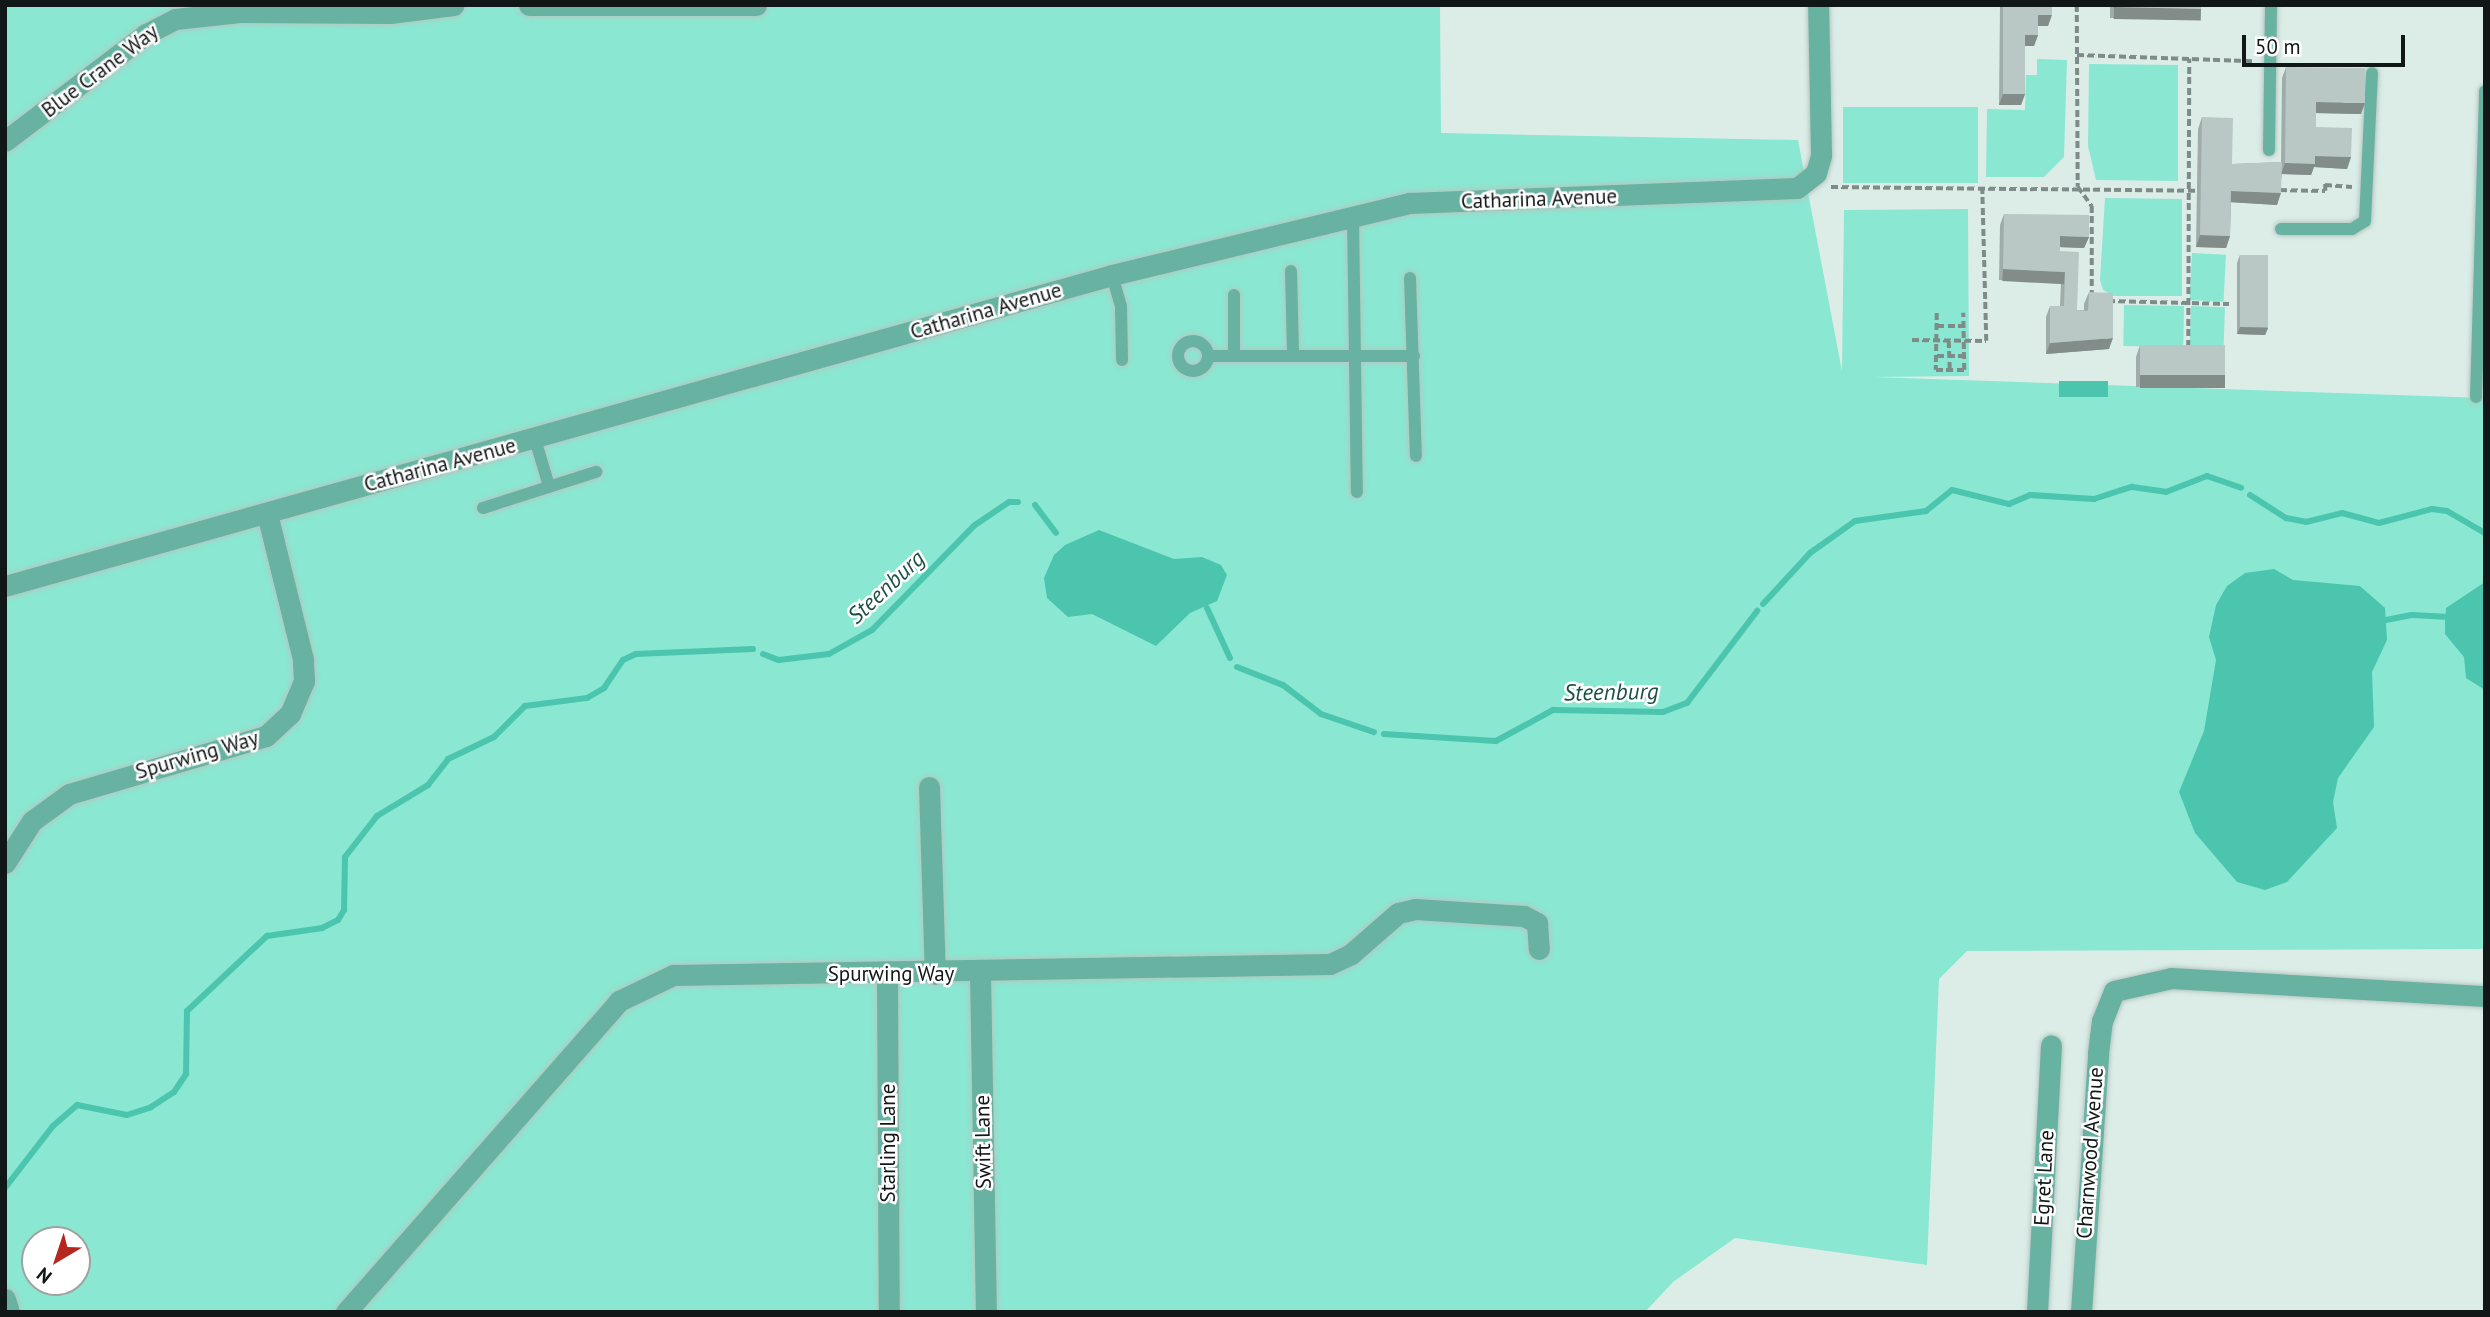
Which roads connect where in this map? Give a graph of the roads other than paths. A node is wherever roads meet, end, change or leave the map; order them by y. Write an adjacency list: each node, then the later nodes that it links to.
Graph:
1 (453, 5): 8 (street, Blue Crane Way)
2 (528, 5): 3 (street)
3 (756, 5)
4 (1818, 5): 10 (street, Catharina Avenue)
5 (2271, 5): 9 (lane)
6 (2372, 73): 11 (lane)
7 (2485, 91): 22 (lane)
8 (5, 141)
9 (2269, 150)
10 (1353, 216): 13 (street, Catharina Avenue); 18 (lane)
11 (2281, 229)
12 (1291, 271): 17 (lane)
13 (1112, 275): 21 (lane); 23 (street, Catharina Avenue)
14 (1410, 278): 20 (lane)
15 (1234, 295): 16 (lane)
16 (1234, 355): 17 (lane); 19 (lane)
17 (1293, 355): 18 (lane)
18 (1355, 355): 20 (lane); 27 (lane)
19 (1209, 356)
20 (1414, 356): 24 (lane)
21 (1122, 360)
22 (2476, 397)
23 (535, 439): 26 (lane); 29 (street, Catharina Avenue)
24 (1416, 456)
25 (596, 472): 26 (lane)
26 (549, 486): 28 (lane)
27 (1357, 492)
28 (483, 508)
29 (267, 513): 30 (street, Catharina Avenue); 32 (street, Spurwing Way)
30 (5, 586)
31 (929, 787): 36 (street)
32 (5, 863)
33 (1539, 949): 34 (street, Spurwing Way)
34 (980, 973): 36 (street, Spurwing Way); 43 (street, Swift Lane)
35 (887, 974): 36 (street, Spurwing Way); 41 (street, Spurwing Way); 42 (street, Starling Lane)
36 (935, 974)
37 (2485, 996): 45 (street, Charnwood Avenue)
38 (2051, 1045): 44 (street, Egret Lane)
39 (5, 1299): 40 (street)
40 (9, 1312)
41 (346, 1312)
42 (889, 1312)
43 (986, 1312)
44 (2037, 1312)
45 (2081, 1312)

